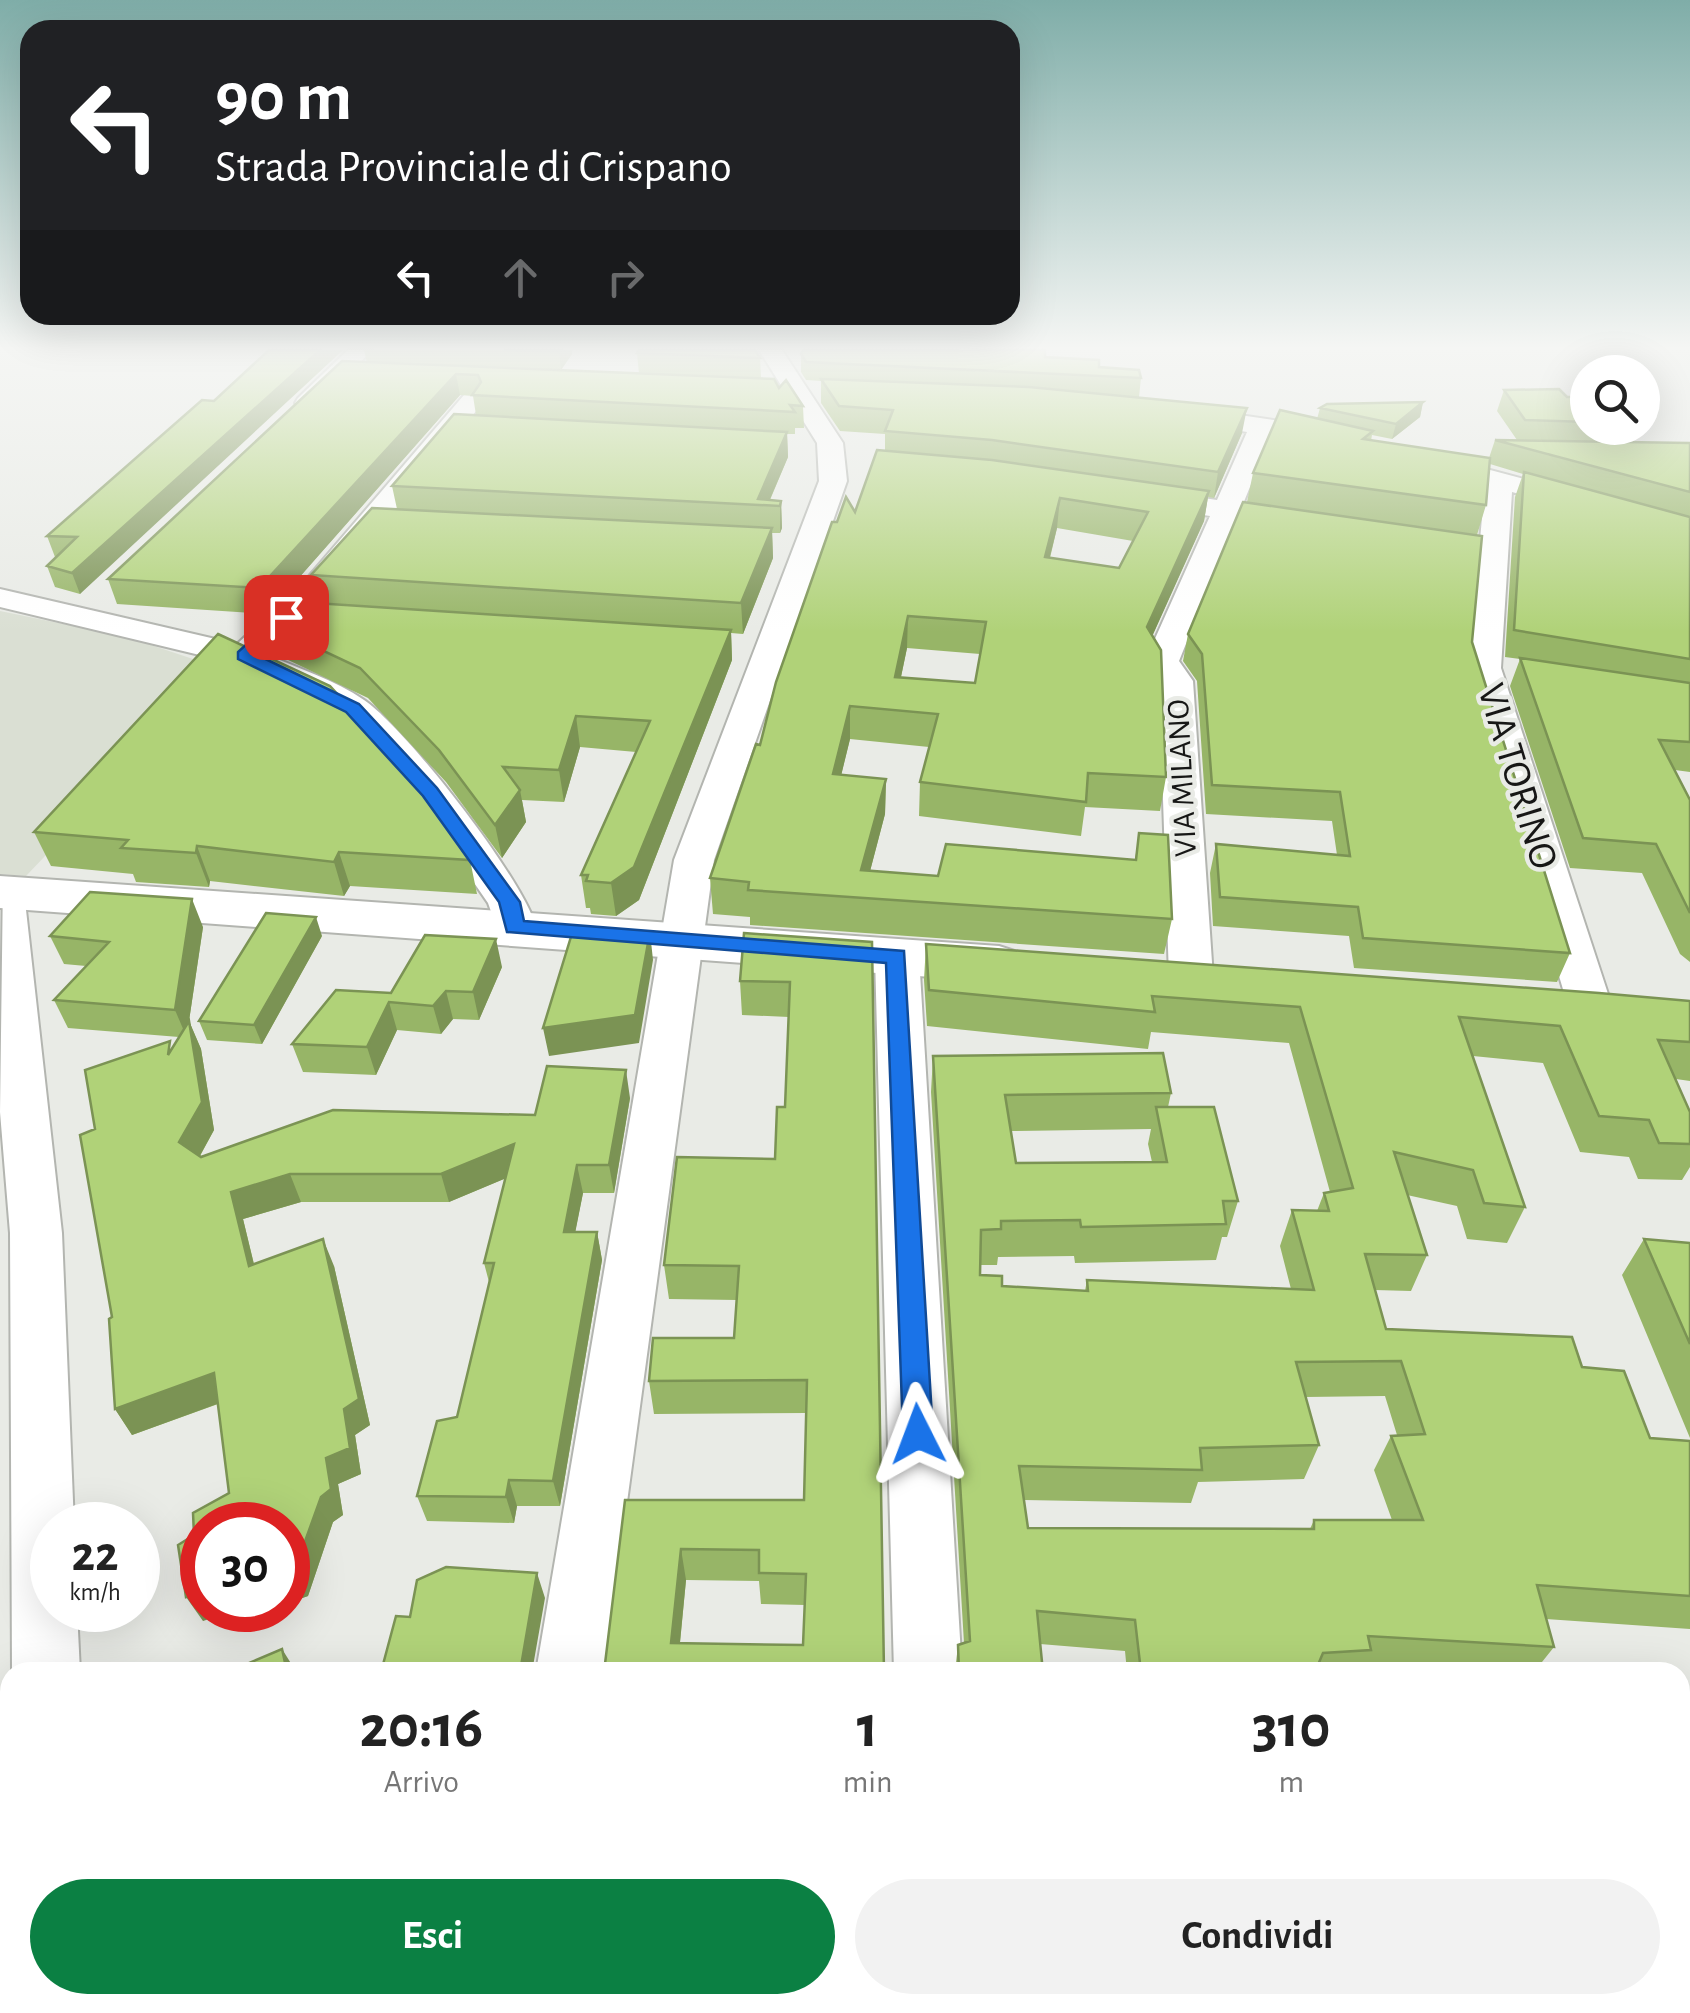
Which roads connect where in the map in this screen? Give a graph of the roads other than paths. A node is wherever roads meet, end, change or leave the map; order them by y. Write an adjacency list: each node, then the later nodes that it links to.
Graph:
1 (436, 444): 8 (street)
2 (825, 444): 14 (street)
3 (1254, 444): 7 (street, VIA MILANO)
4 (1405, 453): 5 (street)
5 (1507, 467): 11 (street); 15 (street, VIA TORINO)
6 (1128, 495): 7 (street)
7 (1227, 508): 10 (street); 29 (street, VIA MILANO)
8 (369, 524): 9 (street); 19 (street)
9 (409, 526)
10 (1331, 526)
11 (1690, 532)
12 (1403, 537): 15 (street)
13 (769, 545): 14 (street)
14 (808, 547): 22 (street)
15 (1494, 551): 32 (street, VIA TORINO)
16 (108, 590): 18 (street)
17 (0, 598): 18 (street)
18 (80, 617): 23 (street)
19 (286, 617): 20 (street); 23 (street)
20 (325, 619)
21 (733, 647): 22 (street)
22 (772, 650): 26 (street)
23 (244, 656): 25 (street)
24 (2, 892): 25 (street); 33 (street)
25 (515, 928): 26 (street)
26 (682, 938): 27 (street); 34 (street)
27 (896, 956): 28 (street); 35 (street)
28 (1053, 967)
29 (1171, 975): 30 (street)
30 (1248, 981)
31 (1533, 1002): 32 (street)
32 (1610, 1008)
33 (46, 1662)
34 (572, 1662)
35 (928, 1662)

